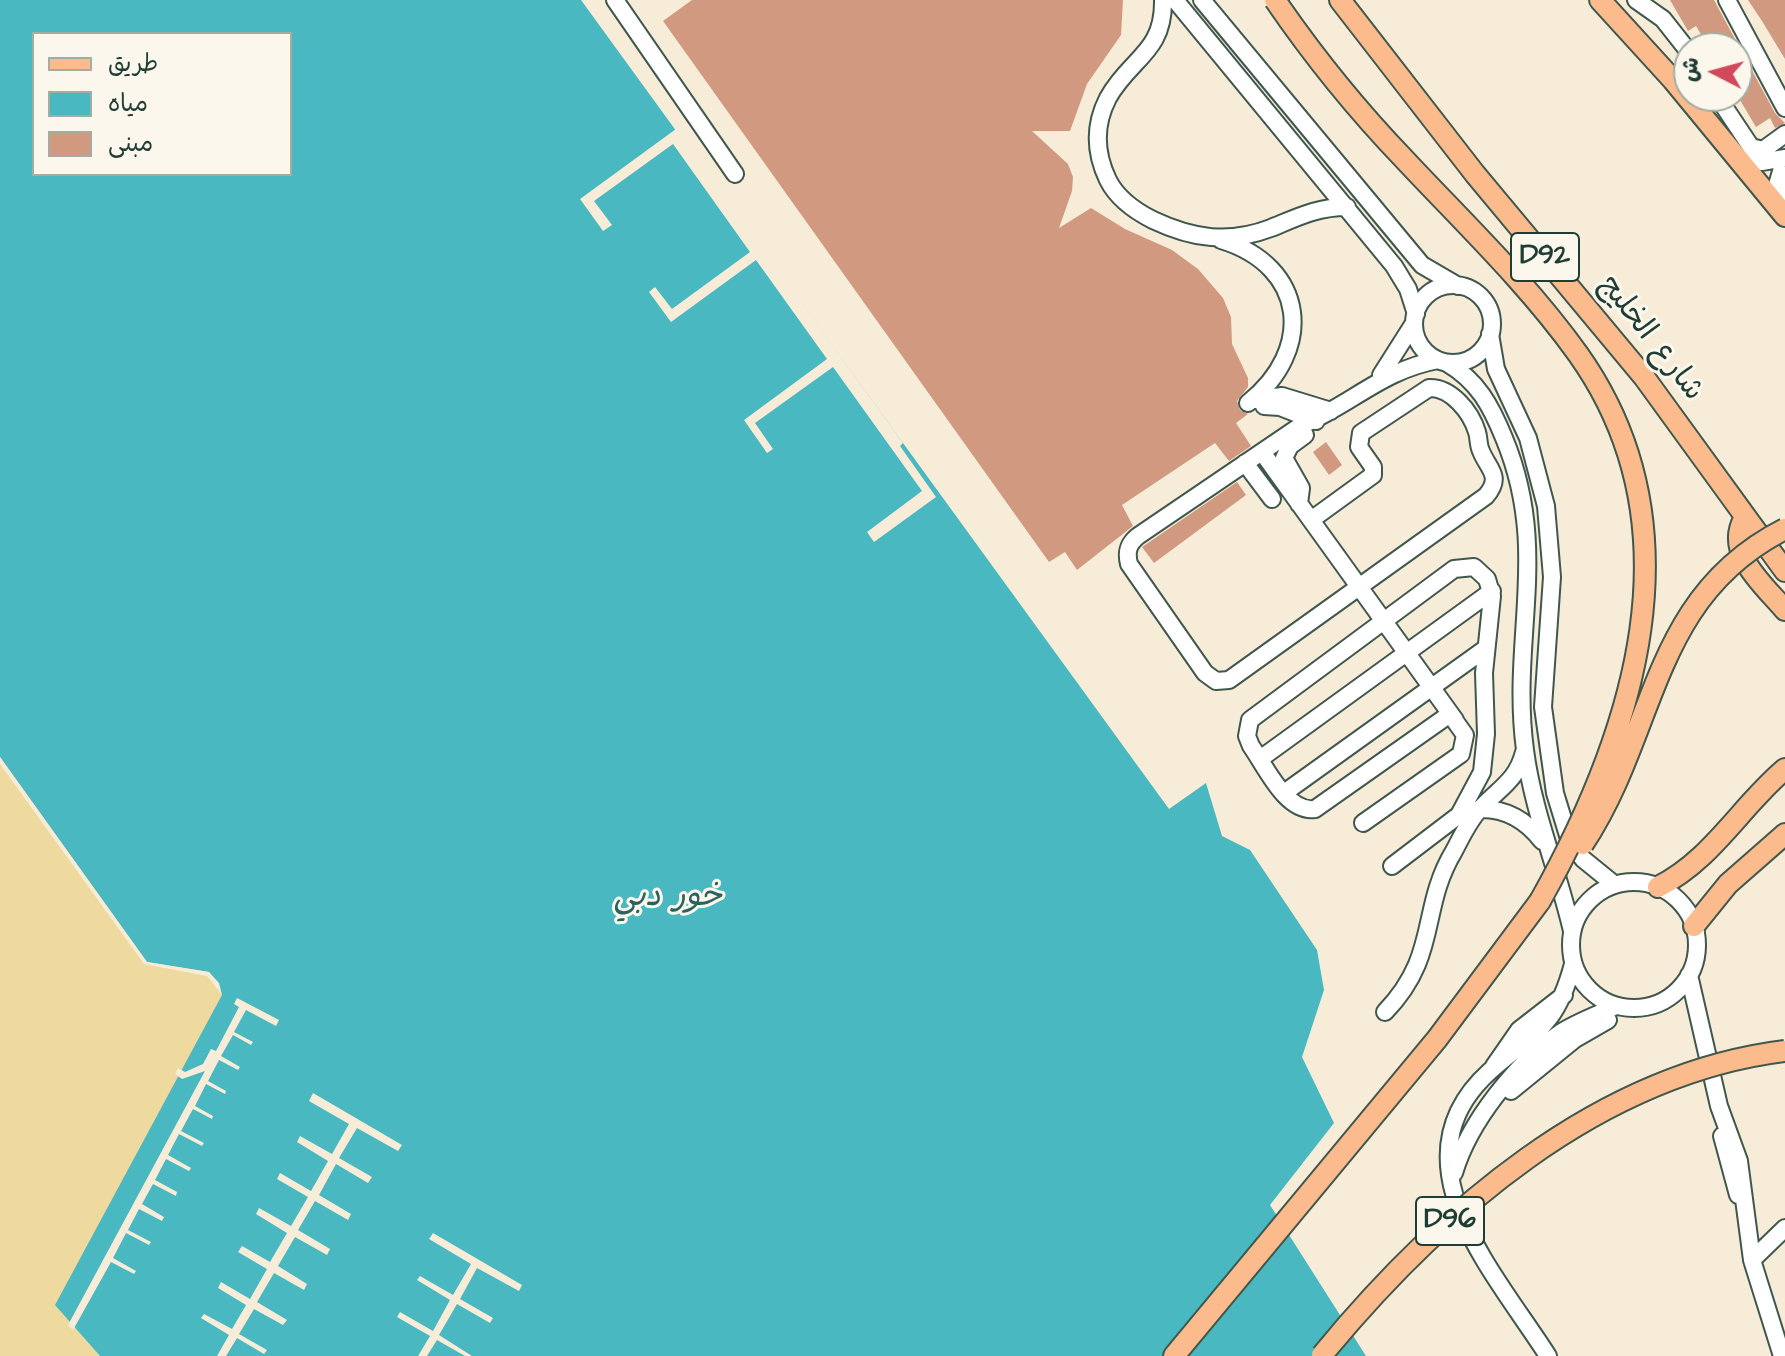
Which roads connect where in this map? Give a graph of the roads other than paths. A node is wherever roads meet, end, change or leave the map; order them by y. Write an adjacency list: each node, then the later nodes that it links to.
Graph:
1 (615, 0): 16 (street)
2 (1163, 0): 19 (street)
3 (1175, 0): 17 (street)
4 (1202, 0): 20 (street)
5 (1275, 0): 57 (main road, bridge)
6 (1340, 0): 32 (main road, شارع الخليج / D92)
7 (1600, 0): 15 (main road)
8 (1636, 0): 10 (street)
9 (1727, 0): 11 (street)
10 (1675, 32)
11 (1785, 108)
12 (1728, 112): 13 (street)
13 (1785, 134)
14 (1785, 158): 15 (street); 18 (street)
15 (1740, 159): 18 (main road)
16 (735, 174)
17 (1347, 207): 19 (street); 21 (street)
18 (1782, 211)
19 (1218, 239): 25 (street)
20 (1458, 286): 21 (street); 22 (street)
21 (1415, 319): 23 (street); 24 (street)
22 (1490, 334): 23 (street); 55 (street)
23 (1443, 362): 24 (street); 46 (street)
24 (1375, 383): 26 (street)
25 (1248, 406): 26 (street); 27 (street)
26 (1331, 411): 27 (street)
27 (1316, 421): 28 (street); 31 (street)
28 (1262, 452): 29 (street); 31 (street)
29 (1245, 463): 30 (street); 37 (street)
30 (1272, 499)
31 (1299, 504): 33 (street)
32 (1744, 519): 35 (main road); 36 (main road, شارع الخليج / D92); 39 (main road)
33 (1311, 520): 37 (street); 37 (street)
34 (1785, 529): 57 (main road, bridge)
35 (1785, 543)
36 (1785, 571)
37 (1359, 587): 40 (street)
38 (1492, 591): 40 (street); 41 (street); 42 (street)
39 (1785, 610)
40 (1384, 621): 42 (street); 47 (street)
41 (1485, 649): 43 (street); 45 (street)
42 (1407, 655): 43 (street); 47 (street)
43 (1431, 687): 44 (street); 49 (street)
44 (1450, 714): 45 (street); 49 (street); 51 (street)
45 (1485, 744): 54 (street)
46 (1524, 747): 50 (street); 53 (street)
47 (1260, 759): 49 (street)
48 (1784, 769): 56 (main road)
49 (1284, 793)
50 (1479, 809): 53 (street); 63 (street)
51 (1363, 823)
52 (1785, 834): 58 (main road)
53 (1549, 853): 59 (street)
54 (1392, 866)
55 (1615, 885): 56 (street); 59 (street)
56 (1658, 887): 58 (street)
57 (1540, 901): 68 (main road)
58 (1694, 926): 61 (street)
59 (1572, 931): 60 (street)
60 (1573, 964): 62 (street); 65 (street)
61 (1689, 975): 62 (street); 67 (street)
62 (1622, 1007): 65 (street)
63 (1385, 1012)
64 (1785, 1051): 69 (main road, D96, bridge)
65 (1451, 1191): 70 (street)
66 (1785, 1228): 67 (street)
67 (1752, 1260): 71 (street)
68 (1174, 1356)
69 (1321, 1356)
70 (1548, 1356)
71 (1782, 1356)

